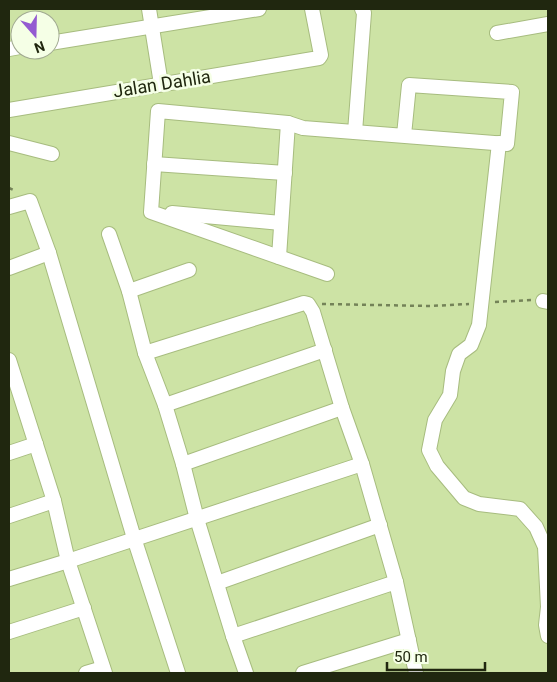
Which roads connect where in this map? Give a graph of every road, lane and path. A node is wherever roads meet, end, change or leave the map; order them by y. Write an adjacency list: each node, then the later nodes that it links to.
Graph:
1 (149, 9): 6 (street)
2 (259, 9): 6 (street)
3 (312, 9): 9 (street, Jalan Dahlia)
4 (362, 9): 12 (street)
5 (548, 24): 7 (street)
6 (153, 26): 8 (street); 9 (street)
7 (497, 33)
8 (60, 40)
9 (161, 84): 10 (street, Jalan Dahlia)
10 (9, 110)
11 (288, 123): 12 (street); 17 (street); 18 (street)
12 (355, 132): 13 (street)
13 (404, 135): 15 (street); 15 (street)
14 (9, 142): 16 (street)
15 (499, 143): 30 (street)
16 (52, 154)
17 (154, 164): 18 (street); 20 (street)
18 (285, 172): 21 (street)
19 (9, 207): 23 (street)
20 (151, 212): 21 (street); 24 (street)
21 (281, 223): 24 (street)
22 (109, 234): 28 (street)
23 (49, 254): 25 (street); 46 (street)
24 (279, 257): 27 (street)
25 (9, 268)
26 (189, 270): 28 (street)
27 (327, 274)
28 (129, 290): 33 (street)
29 (546, 301): 30 (path)
30 (482, 303): 31 (path); 54 (street)
31 (308, 304): 32 (street); 33 (street)
32 (325, 350): 36 (street); 37 (street)
33 (145, 353): 36 (street)
34 (9, 360): 35 (street)
35 (14, 392): 38 (street)
36 (165, 405): 40 (street)
37 (342, 408): 40 (street); 41 (street)
38 (36, 444): 39 (street); 42 (street)
39 (9, 453)
40 (183, 464): 44 (street)
41 (362, 464): 44 (street); 45 (street)
42 (54, 500): 43 (street); 47 (street)
43 (9, 516)
44 (197, 519): 46 (street); 50 (street)
45 (380, 525): 49 (street); 50 (street)
46 (134, 538): 47 (street); 58 (street)
47 (68, 561): 48 (street); 51 (street)
48 (9, 579)
49 (396, 582): 53 (street); 55 (street)
50 (217, 583): 53 (street)
51 (84, 608): 52 (street); 56 (street)
52 (9, 632)
53 (233, 636): 59 (street)
54 (548, 636)
55 (409, 640): 60 (street); 61 (street)
56 (104, 670): 57 (street)
57 (86, 673)
58 (178, 673)
59 (246, 673)
60 (303, 673)
61 (416, 673)

